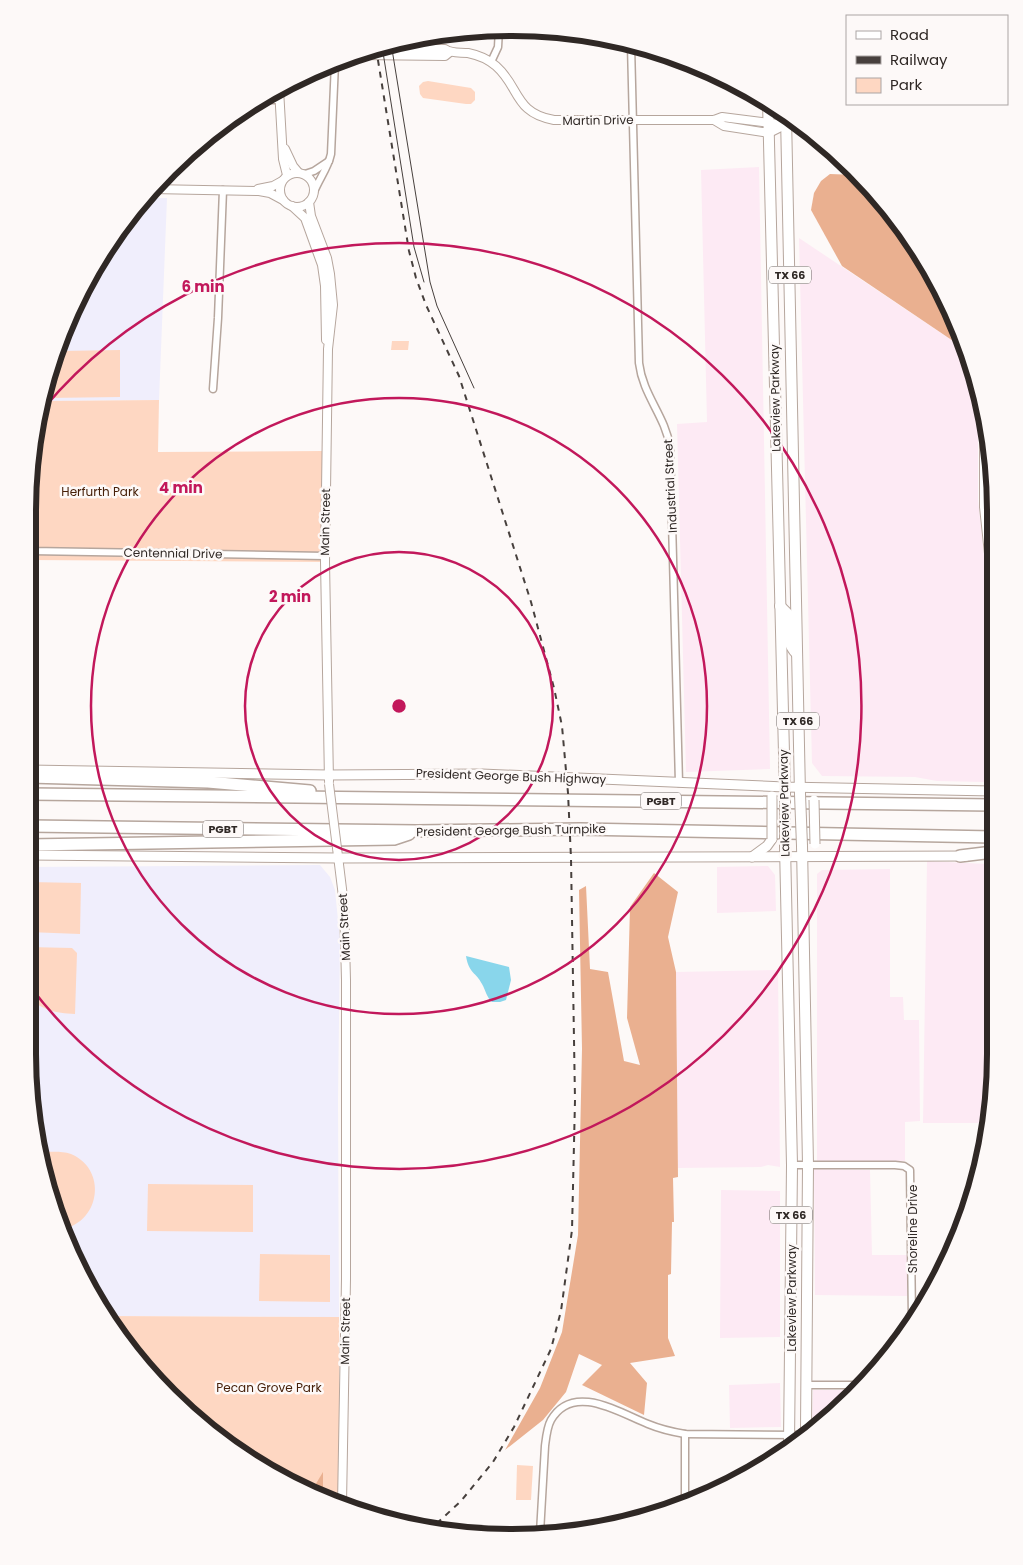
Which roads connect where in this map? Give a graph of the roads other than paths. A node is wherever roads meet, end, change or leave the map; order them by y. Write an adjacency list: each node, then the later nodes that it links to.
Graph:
1 (499, 36): 6 (street)
2 (404, 48): 4 (street, Martin Drive)
3 (631, 51): 11 (street, Industrial Street)
4 (450, 52): 5 (street, Martin Drive); 6 (street, Martin Drive)
5 (380, 55)
6 (491, 62): 11 (street, Martin Drive)
7 (334, 71): 16 (street)
8 (274, 100): 9 (street)
9 (279, 100): 15 (street)
10 (768, 111): 14 (main road, Lakeview Parkway / TX 66)
11 (633, 119): 14 (street, Martin Drive); 42 (street, Industrial Street)
12 (783, 121): 14 (street, Martin Drive)
13 (786, 123): 27 (main road, Lakeview Parkway / TX 66)
14 (768, 128): 26 (main road, Lakeview Parkway / TX 66)
15 (282, 142): 17 (street); 18 (street)
16 (329, 161): 17 (street); 22 (street)
17 (301, 173): 18 (street); 22 (street)
18 (285, 178): 21 (street); 23 (street)
19 (162, 189): 20 (street)
20 (223, 190): 21 (street); 29 (street)
21 (250, 190): 23 (street, Main Street)
22 (314, 192): 24 (street)
23 (283, 200): 25 (street, Main Street)
24 (309, 202): 25 (street); 28 (street, Main Street)
25 (292, 206): 28 (street, Main Street)
26 (773, 341): 27 (main road); 32 (main road, Lakeview Parkway / TX 66)
27 (791, 341): 33 (main road, Lakeview Parkway / TX 66)
28 (328, 350): 36 (street, Main Street)
29 (213, 388)
30 (984, 459): 31 (street)
31 (984, 486): 34 (street)
32 (777, 515): 33 (main road); 37 (main road, Lakeview Parkway / TX 66)
33 (794, 515): 38 (main road, Lakeview Parkway / TX 66)
34 (987, 535)
35 (36, 551): 36 (street, Centennial Drive)
36 (325, 556): 41 (street, Main Street)
37 (780, 606): 38 (main road); 45 (main road, Lakeview Parkway / TX 66)
38 (797, 654): 46 (main road, Lakeview Parkway / TX 66)
39 (36, 770): 41 (main road, President George Bush Highway)
40 (36, 777): 49 (highway)
41 (329, 779): 42 (main road, President George Bush Highway); 62 (street, Main Street, bridge)
42 (679, 783): 43 (main road, President George Bush Highway)
43 (764, 786): 45 (main road, President George Bush Highway); 58 (main road, bridge)
44 (840, 788): 46 (main road, President George Bush Highway); 47 (main road, President George Bush Highway); 61 (main road, bridge)
45 (785, 790): 46 (main road, President George Bush Highway); 59 (main road, Lakeview Parkway / TX 66, bridge)
46 (800, 791): 60 (main road, Lakeview Parkway / TX 66, bridge)
47 (987, 791)
48 (36, 794): 49 (highway, PGBT)
49 (328, 798): 50 (highway, PGBT)
50 (987, 805)
51 (36, 826): 52 (highway, President George Bush Turnpike / PGBT)
52 (417, 831): 53 (highway, President George Bush Turnpike / PGBT); 54 (highway)
53 (987, 837)
54 (36, 845)
55 (987, 853): 57 (highway)
56 (36, 855): 62 (main road)
57 (960, 856): 61 (main road); 63 (main road)
58 (752, 857): 59 (main road); 62 (main road)
59 (785, 857): 60 (main road); 65 (main road, Lakeview Parkway / TX 66)
60 (802, 857): 61 (main road); 64 (main road, Lakeview Parkway / TX 66)
61 (837, 857)
62 (338, 858): 76 (street, Main Street)
63 (987, 858)
64 (806, 1010): 65 (main road); 66 (main road, Lakeview Parkway / TX 66)
65 (789, 1011): 67 (main road, Lakeview Parkway / TX 66)
66 (808, 1164): 67 (street, Shoreline Drive); 68 (street, Shoreline Drive); 69 (main road, Lakeview Parkway / TX 66)
67 (792, 1165): 73 (main road, Lakeview Parkway / TX 66)
68 (912, 1310)
69 (807, 1385): 70 (street); 71 (main road, Lakeview Parkway / TX 66)
70 (853, 1385)
71 (806, 1427)
72 (686, 1434): 74 (street); 75 (street); 77 (street)
73 (793, 1437)
74 (791, 1438)
75 (686, 1496)
76 (342, 1498)
77 (540, 1528)

